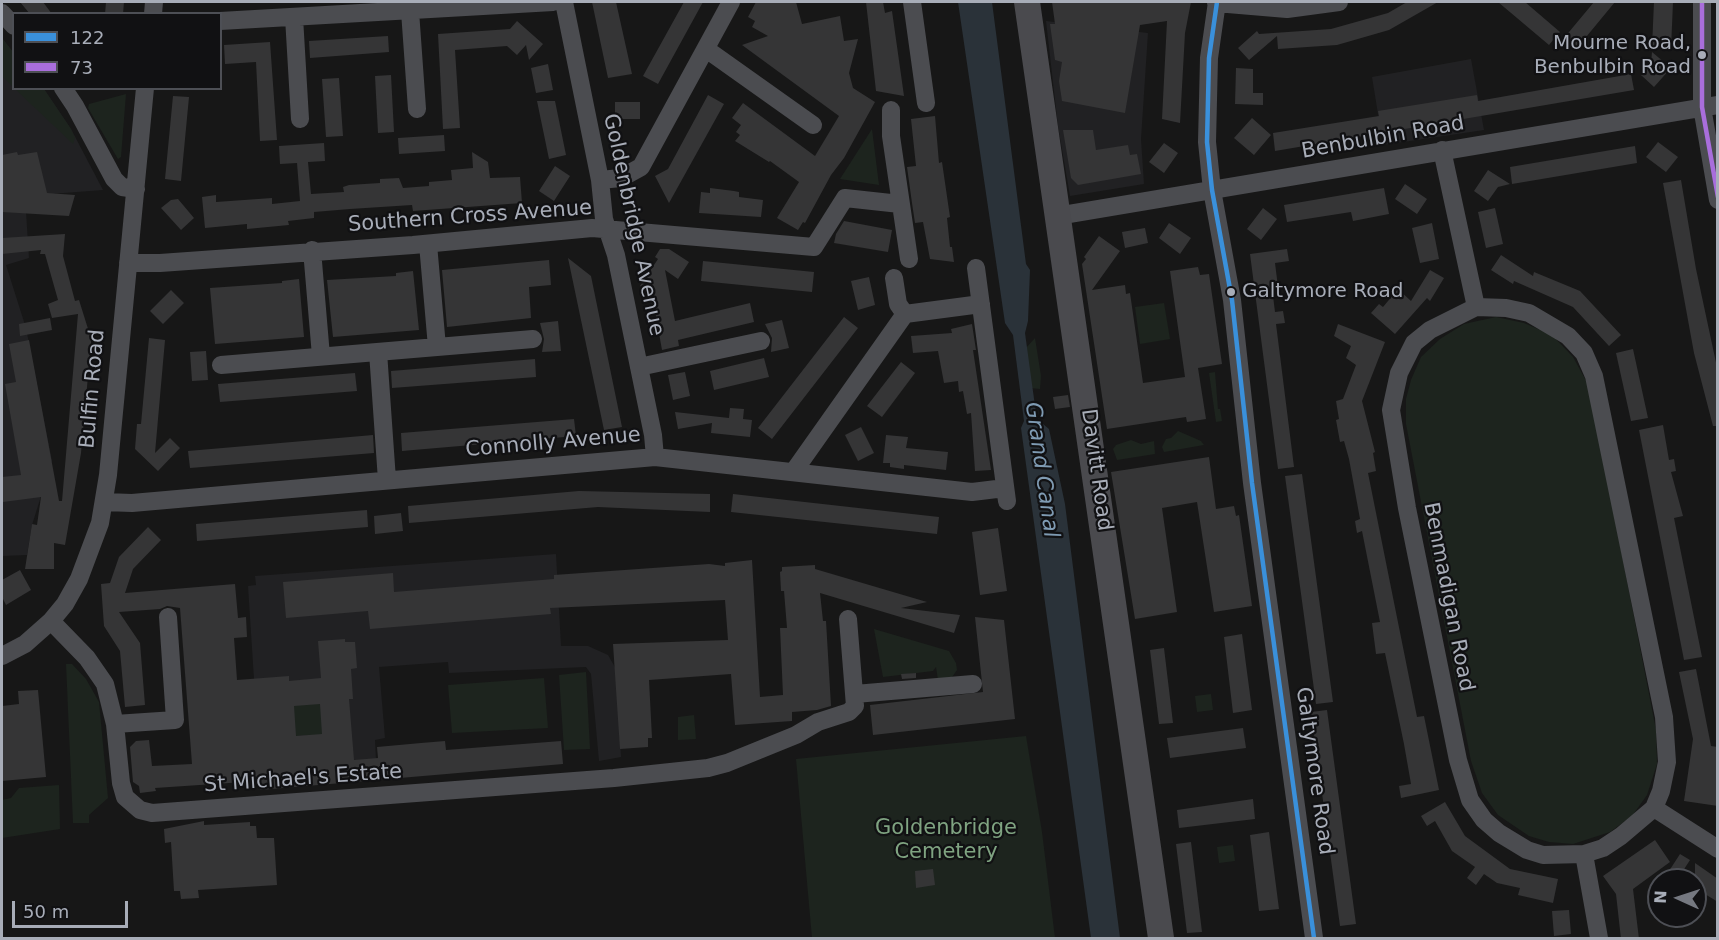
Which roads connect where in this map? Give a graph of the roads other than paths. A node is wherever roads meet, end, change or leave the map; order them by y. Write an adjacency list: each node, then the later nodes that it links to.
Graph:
1 (554, 2): 9 (street)
2 (564, 2): 22 (street, Goldenbridge Avenue)
3 (731, 2): 12 (street)
4 (912, 2): 15 (street)
5 (1027, 2): 27 (main road, Davitt Road)
6 (1216, 2): 7 (street); 24 (street, Galtymore Road)
7 (1339, 2)
8 (1702, 2): 16 (street)
9 (410, 11): 10 (street); 17 (street)
10 (294, 17): 11 (street); 19 (street)
11 (222, 21)
12 (706, 49): 20 (street); 22 (street)
13 (64, 90): 23 (street)
14 (145, 90): 23 (street, Bulfin Road)
15 (926, 103)
16 (1710, 106): 21 (street, Benbulbin Road); 25 (street)
17 (417, 110)
18 (891, 110): 26 (street)
19 (300, 119)
20 (813, 125)
21 (1442, 150): 24 (street, Benbulbin Road); 36 (street)
22 (600, 180): 28 (street, Goldenbridge Avenue)
23 (136, 189): 32 (street, Bulfin Road)
24 (1212, 190): 27 (street, Benbulbin Road); 60 (street, Galtymore Road)
25 (1718, 200)
26 (900, 204): 28 (street, Southern Cross Avenue); 31 (street)
27 (1057, 216): 59 (main road, Davitt Road)
28 (607, 230): 29 (street, Southern Cross Avenue); 44 (street, Goldenbridge Avenue)
29 (428, 244): 30 (street, Southern Cross Avenue); 40 (street)
30 (312, 250): 32 (street, Southern Cross Avenue); 42 (street)
31 (909, 259)
32 (128, 263): 48 (street, Bulfin Road)
33 (976, 268): 35 (street)
34 (894, 278): 37 (street)
35 (981, 304): 37 (street); 46 (street, Connolly Avenue)
36 (1476, 307): 56 (street, Benmadigan Road); 58 (street, Benmadigan Road)
37 (905, 314): 46 (street)
38 (533, 339): 40 (street)
39 (761, 341): 44 (street)
40 (437, 347): 41 (street)
41 (378, 352): 42 (street); 47 (street)
42 (321, 356): 43 (street)
43 (221, 365)
44 (639, 367): 45 (street, Goldenbridge Avenue)
45 (655, 458): 46 (street, Connolly Avenue); 47 (street, Connolly Avenue)
46 (794, 471)
47 (387, 480): 48 (street, Connolly Avenue)
48 (104, 502): 51 (street, Bulfin Road)
49 (168, 617): 55 (street)
50 (848, 619): 54 (street)
51 (51, 621): 52 (street, Bulfin Road); 55 (street, St Michael's Estate)
52 (2, 656)
53 (973, 684): 54 (street)
54 (855, 693): 55 (street, St Michael's Estate)
55 (115, 724)
56 (1654, 808): 57 (street); 58 (street, Benmadigan Road)
57 (1718, 849)
58 (1584, 854): 61 (street)
59 (1161, 939)
60 (1314, 939)
61 (1599, 939)

